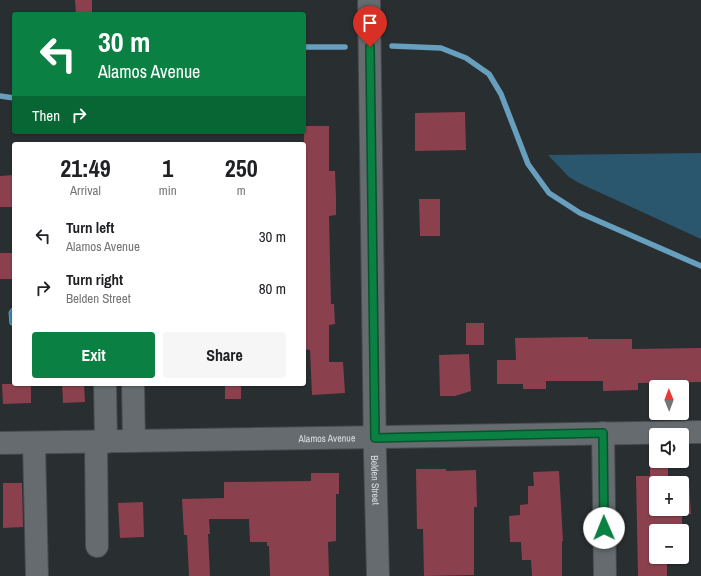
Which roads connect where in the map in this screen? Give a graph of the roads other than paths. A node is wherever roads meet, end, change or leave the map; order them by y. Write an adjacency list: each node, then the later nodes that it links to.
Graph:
1 (369, 0): 6 (street, Belden Street)
2 (105, 386): 8 (street)
3 (133, 386): 7 (street)
4 (701, 432): 5 (street, Alamos Avenue)
5 (603, 433): 6 (street, Alamos Avenue); 14 (street)
6 (375, 438): 7 (street, Alamos Avenue); 13 (street, Belden Street)
7 (134, 441): 8 (street, Alamos Avenue)
8 (101, 442): 9 (street, Alamos Avenue); 11 (street)
9 (34, 443): 10 (street, Alamos Avenue); 12 (street)
10 (0, 444)
11 (97, 546)
12 (37, 576)
13 (378, 576)
14 (605, 576)

